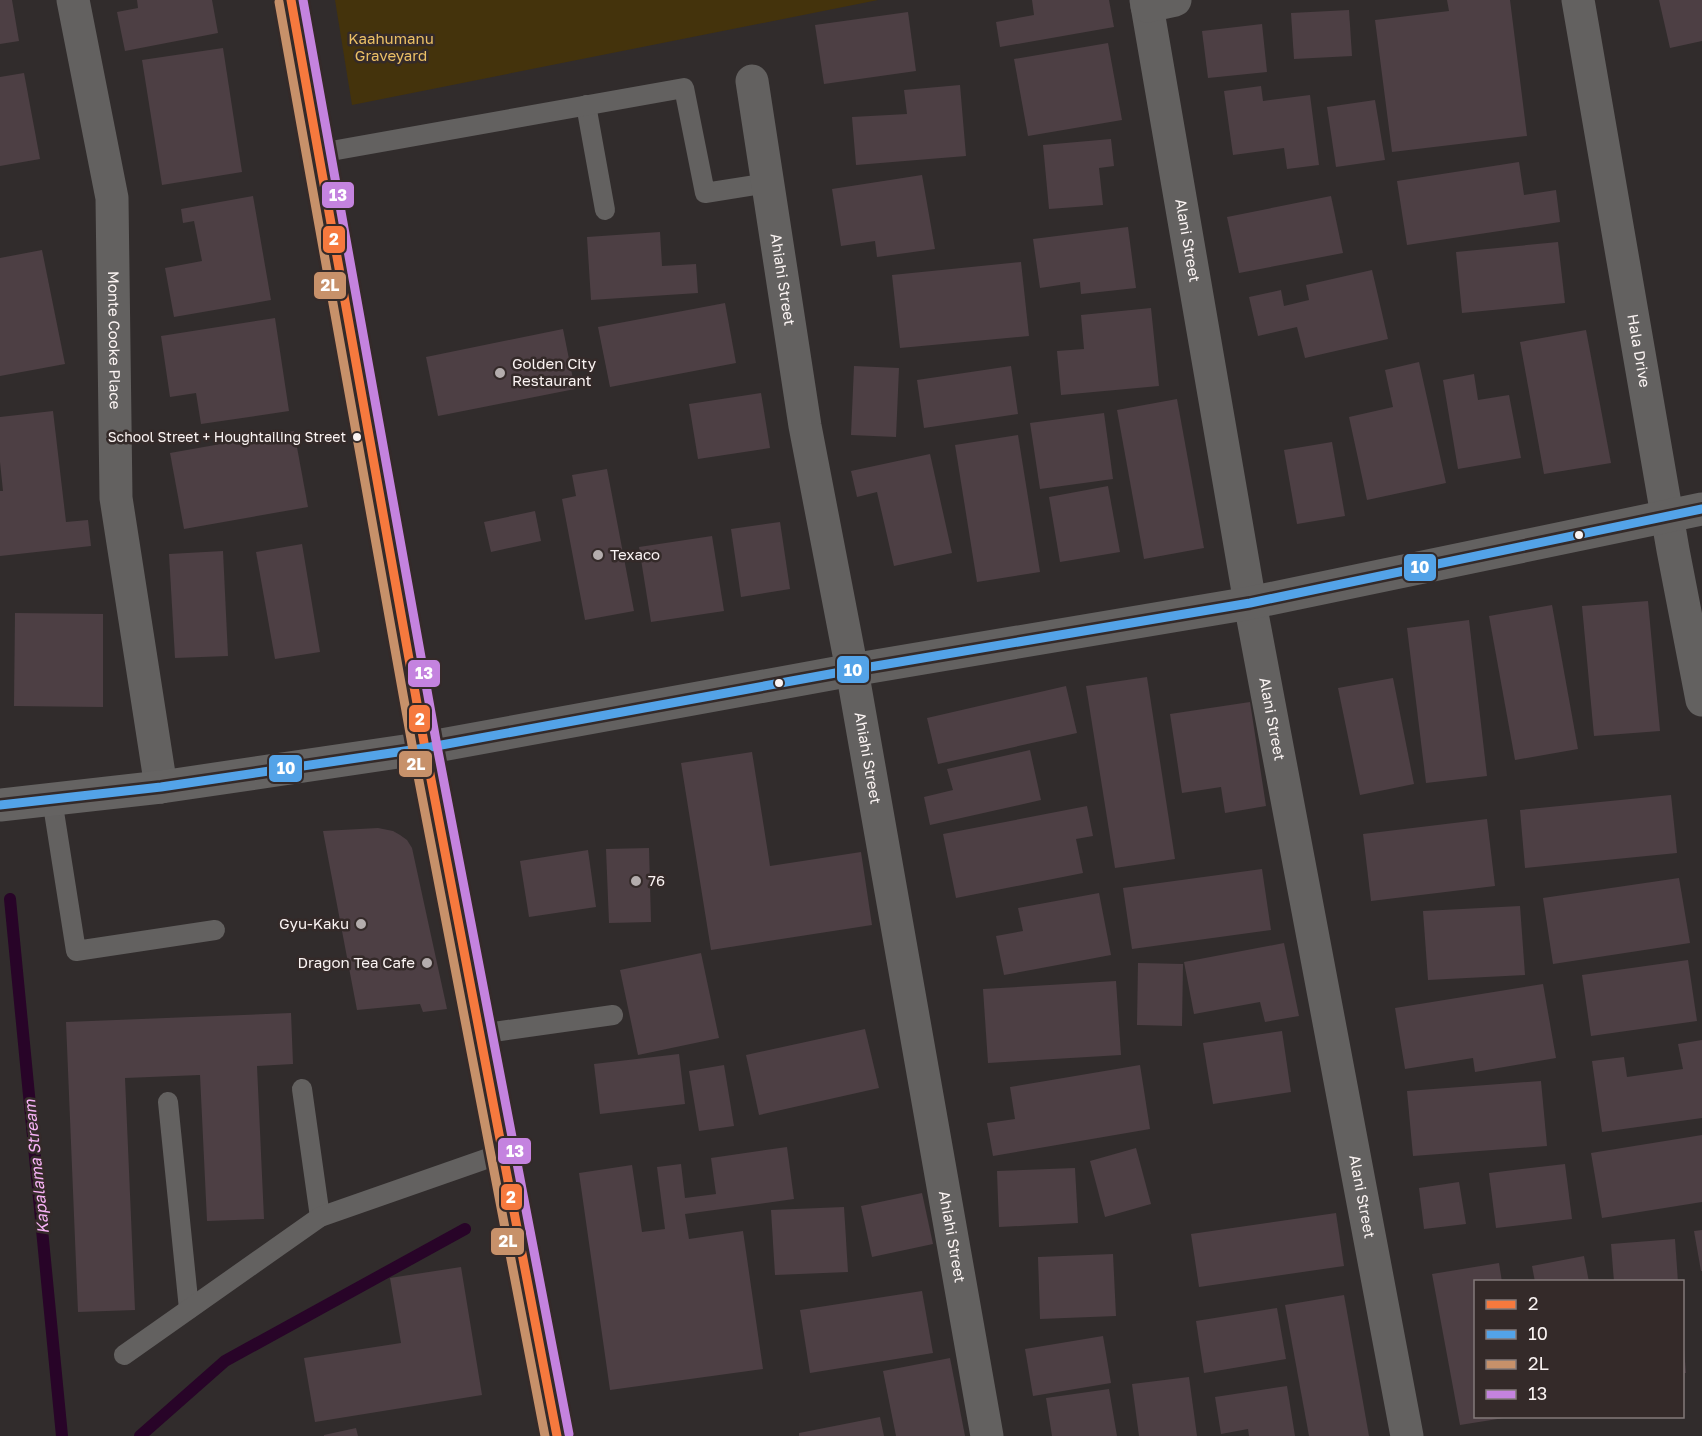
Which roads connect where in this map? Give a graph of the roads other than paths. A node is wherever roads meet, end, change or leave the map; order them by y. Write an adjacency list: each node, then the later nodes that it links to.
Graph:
1 (73, 0): 16 (street, Monte Cooke Place)
2 (291, 0): 7 (main road)
3 (1578, 0): 11 (street, Hala Drive)
4 (1156, 2): 12 (street, Alani Street)
5 (752, 81): 8 (street, Ahiahi Street)
6 (586, 105): 7 (lane); 8 (lane); 9 (lane)
7 (320, 153): 15 (main road)
8 (768, 183): 13 (street, Ahiahi Street)
9 (605, 210)
10 (1702, 509): 11 (street)
11 (1667, 516): 12 (street); 14 (street, Hala Drive)
12 (1250, 603): 13 (street); 30 (street, Alani Street)
13 (852, 670): 15 (street); 29 (street, Ahiahi Street)
14 (1702, 700)
15 (425, 748): 16 (main road); 21 (main road)
16 (161, 787): 17 (main road)
17 (52, 799): 18 (main road); 19 (lane)
18 (0, 805)
19 (215, 930)
20 (613, 1015): 21 (lane)
21 (480, 1034): 24 (main road)
22 (302, 1089): 25 (lane)
23 (168, 1102): 26 (lane)
24 (503, 1153): 25 (lane); 28 (main road)
25 (320, 1217): 26 (lane)
26 (189, 1309): 27 (lane)
27 (124, 1355)
28 (557, 1436)
29 (987, 1436)
30 (1407, 1436)

